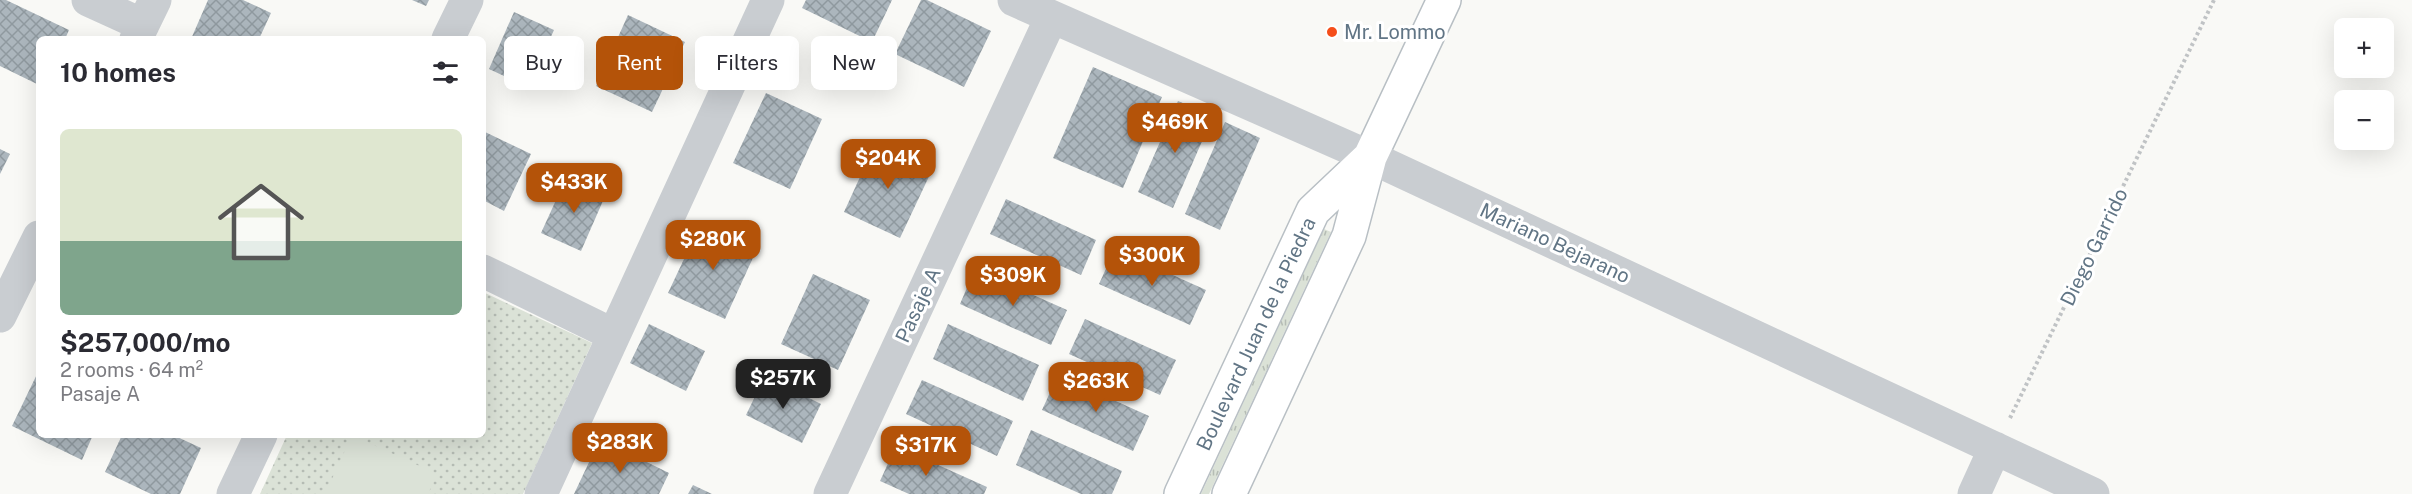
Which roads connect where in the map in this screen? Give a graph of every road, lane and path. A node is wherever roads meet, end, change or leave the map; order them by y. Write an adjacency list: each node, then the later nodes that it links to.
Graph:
1 (88, 0): 8 (street)
2 (467, 0): 9 (street)
3 (768, 0): 15 (street)
4 (1014, 0): 7 (street, Mariano Bejarano)
5 (1444, 0): 10 (main road, Boulevard Juan de la Piedra)
6 (2214, 0): 17 (path, Diego Garrido)
7 (1051, 18): 10 (street, Mariano Bejarano); 20 (street, Pasaje A)
8 (145, 21)
9 (449, 36)
10 (1370, 157): 17 (street, Mariano Bejarano); 21 (main road, Boulevard Juan de la Piedra); 22 (main road, Boulevard Juan de la Piedra)
11 (36, 244): 13 (street)
12 (486, 272): 15 (street)
13 (18, 285): 14 (street)
14 (0, 316)
15 (614, 335): 19 (street)
16 (260, 438): 18 (street)
17 (1995, 448): 23 (street); 24 (street, Mariano Bejarano)
18 (233, 494)
19 (541, 494)
20 (830, 494)
21 (1181, 494)
22 (1229, 494)
23 (1974, 494)
24 (2093, 494)

